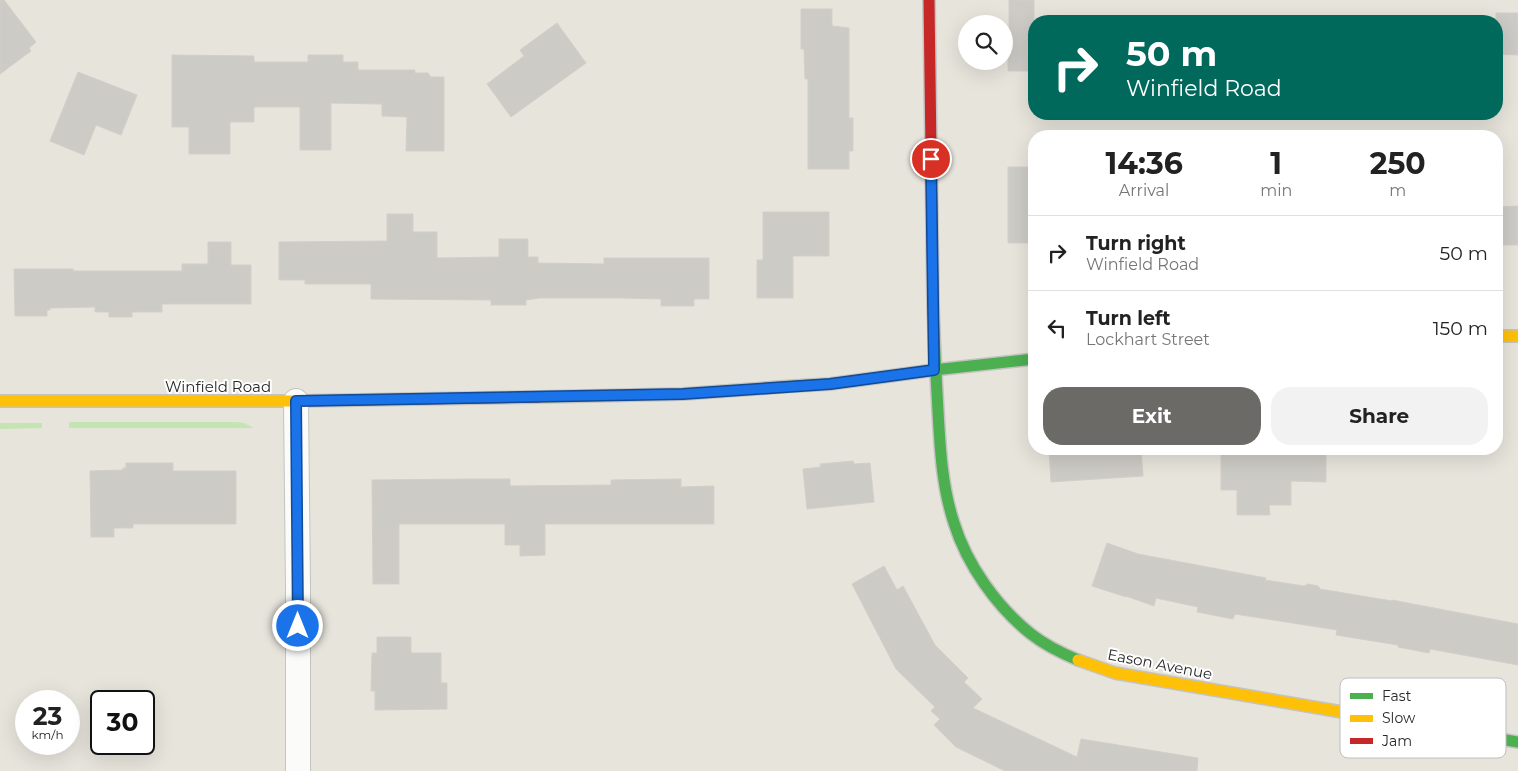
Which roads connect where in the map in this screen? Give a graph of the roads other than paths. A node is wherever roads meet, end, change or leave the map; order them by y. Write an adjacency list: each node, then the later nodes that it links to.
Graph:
1 (929, 0): 5 (street, Eason Avenue)
2 (1503, 336): 3 (street)
3 (1518, 336)
4 (1028, 360): 5 (street, Winfield Road)
5 (934, 370): 7 (street, Winfield Road); 8 (street, Eason Avenue)
6 (0, 401): 7 (street, Winfield Road)
7 (296, 401): 9 (street)
8 (1340, 712)
9 (298, 771)

